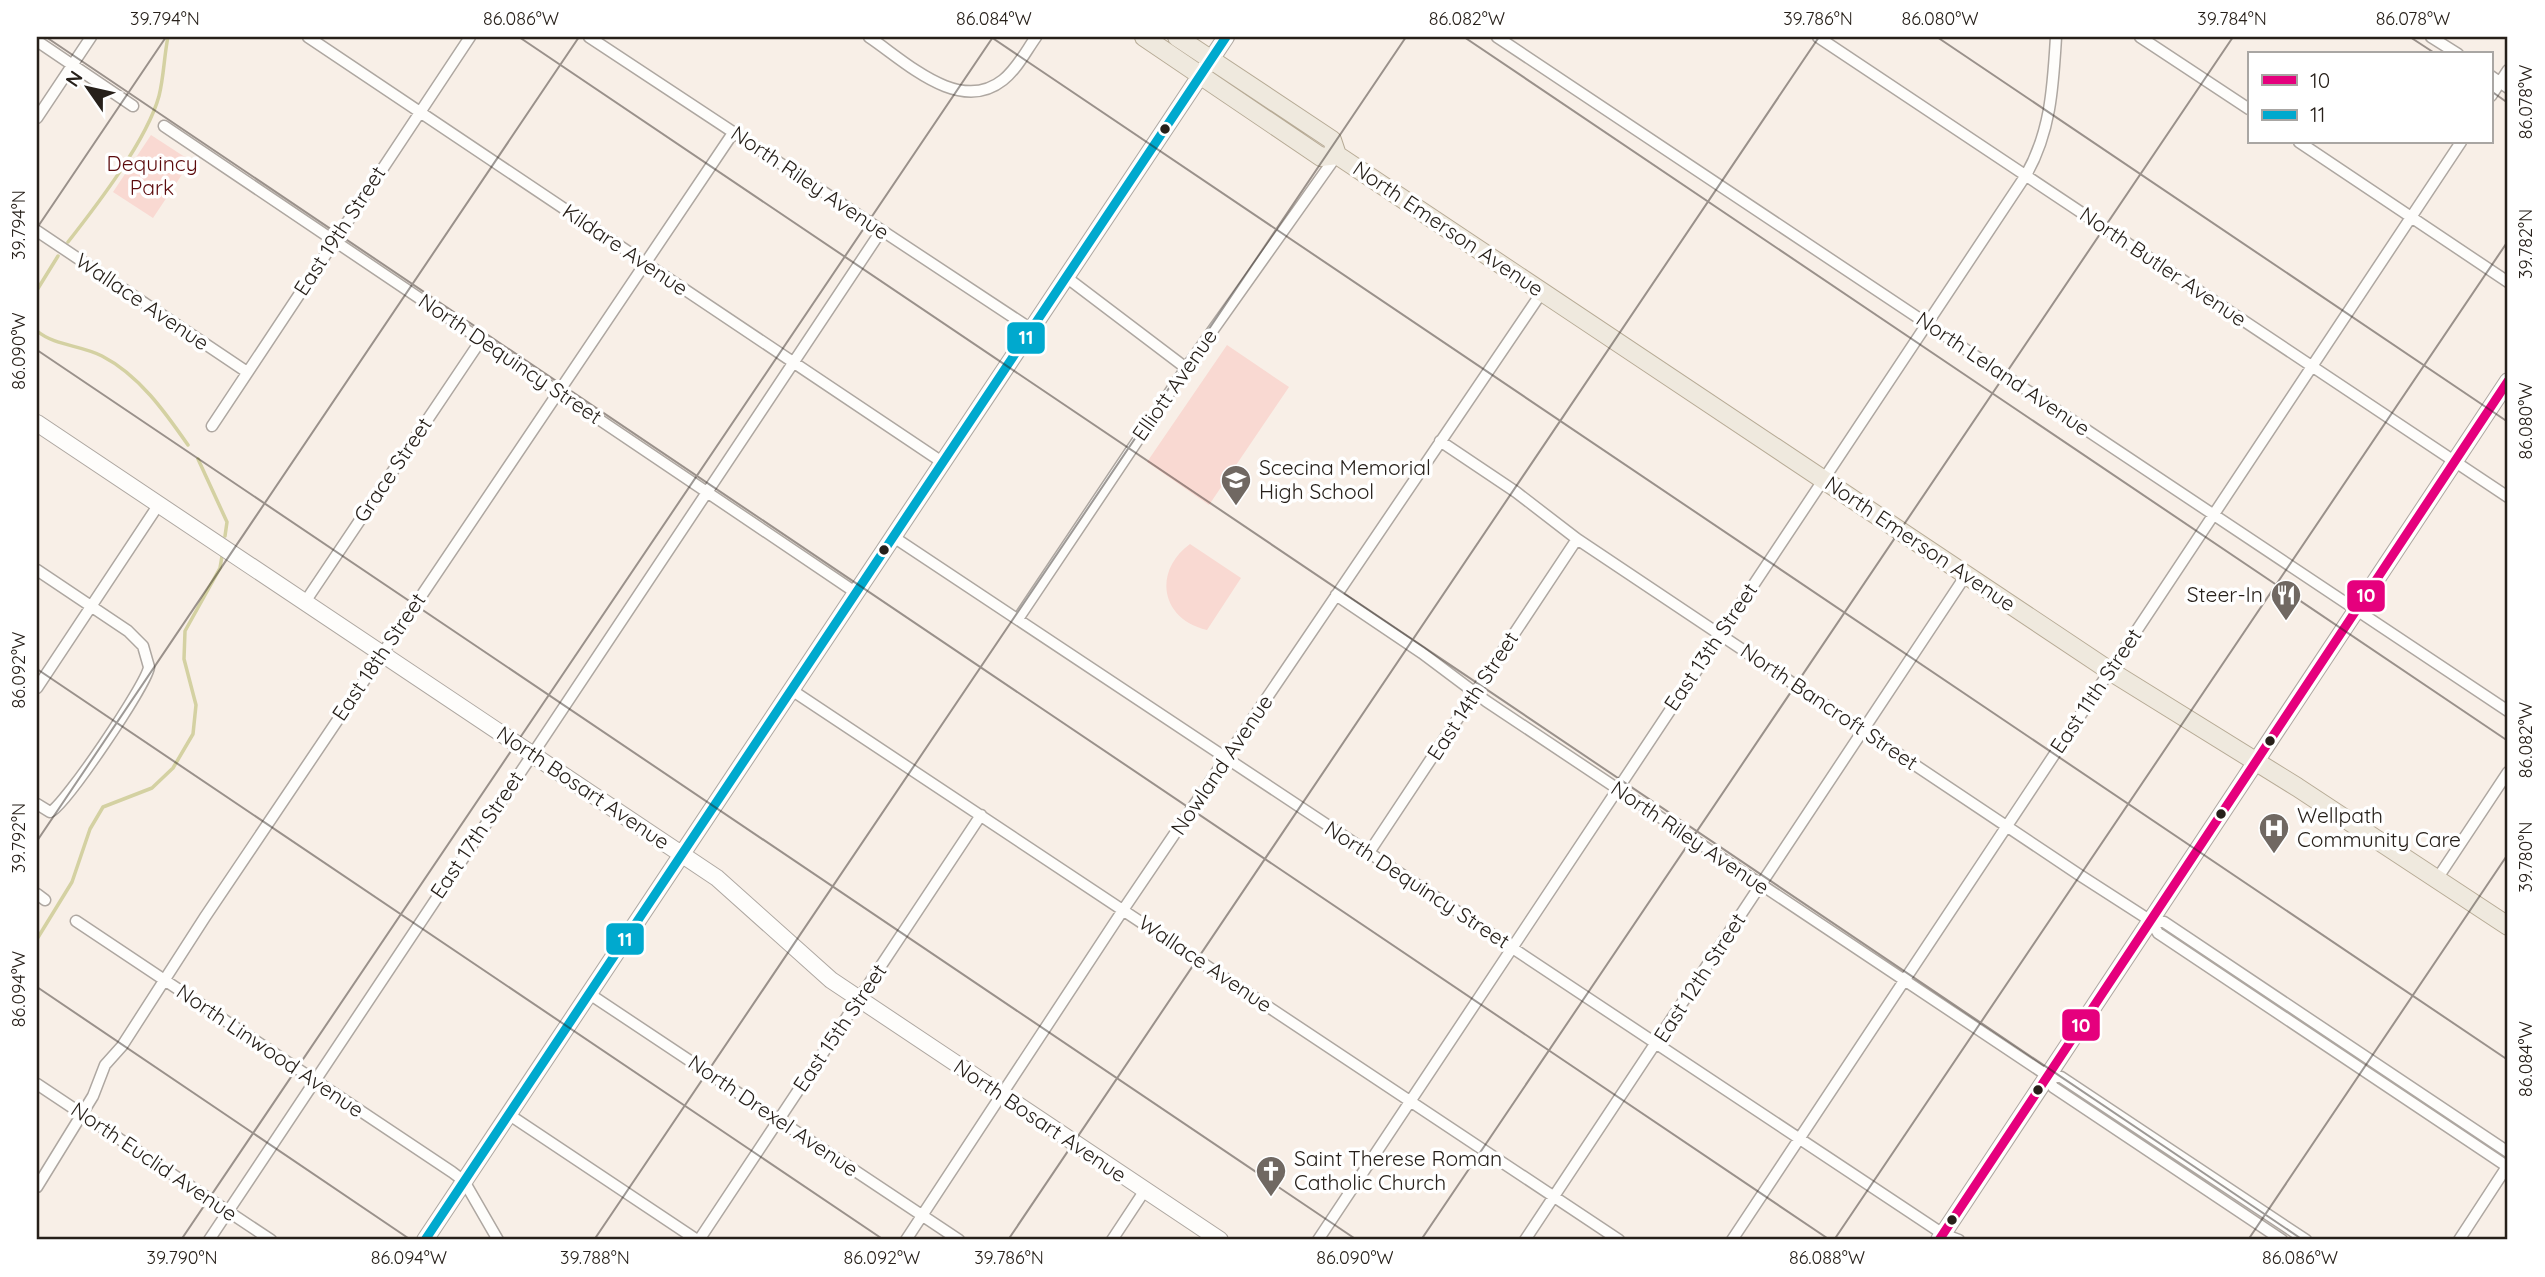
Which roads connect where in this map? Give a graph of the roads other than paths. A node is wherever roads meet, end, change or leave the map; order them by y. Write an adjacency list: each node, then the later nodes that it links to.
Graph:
1 (91, 37): 18 (street)
2 (308, 37): 24 (street, Kildare Avenue)
3 (470, 37): 24 (street, East 19th Street)
4 (589, 37): 27 (street, North Riley Avenue)
5 (869, 37): 6 (street)
6 (1036, 37)
7 (1144, 37): 20 (main road, North Emerson Avenue)
8 (1177, 37): 17 (main road, North Emerson Avenue)
9 (1226, 37): 17 (main road)
10 (1497, 37): 40 (street, North Leland Avenue)
11 (1818, 37): 31 (street, North Butler Avenue)
12 (2056, 37): 31 (street, East 13th Street)
13 (2140, 37): 23 (street)
14 (2431, 37): 16 (street)
15 (37, 41): 18 (street)
16 (2455, 52)
17 (1211, 60): 20 (main road); 30 (main road, North Emerson Avenue)
18 (72, 65): 22 (street); 25 (street)
19 (2508, 70): 21 (street)
20 (1201, 75): 30 (main road, North Emerson Avenue); 37 (main road)
21 (2500, 82)
22 (133, 106)
23 (2248, 108)
24 (419, 112): 35 (street, East 19th Street); 36 (street, Kildare Avenue)
25 (37, 118)
26 (164, 126): 35 (street, North Dequincy Street)
27 (733, 133): 34 (street, North Riley Avenue); 36 (street, East 18th Street)
28 (2301, 144): 32 (street)
29 (2459, 144): 32 (street, East 11th Street)
30 (1337, 155): 39 (main road, North Emerson Avenue); 45 (street, Elliott Avenue)
31 (2026, 175): 40 (street, East 13th Street); 44 (street, North Butler Avenue)
32 (2411, 217): 38 (street); 44 (street, East 11th Street)
33 (37, 231): 46 (street, Wallace Avenue)
34 (881, 231): 41 (street, North Riley Avenue); 43 (street, East 17th Street)
35 (334, 240): 42 (street, North Dequincy Street); 46 (street, East 19th Street)
36 (646, 265): 43 (street, Kildare Avenue); 48 (street, East 18th Street)
37 (1066, 277): 41 (main road); 45 (street)
38 (2508, 282)
39 (1542, 292): 51 (street, Nowland Avenue); 54 (main road, North Emerson Avenue)
40 (1927, 323): 54 (street, East 13th Street); 58 (street, North Leland Avenue)
41 (1031, 330): 53 (main road)
42 (481, 340): 48 (street, North Dequincy Street); 65 (street, Grace Street)
43 (794, 362): 53 (street, Kildare Avenue); 55 (street, East 17th Street)
44 (2312, 366): 52 (street, North Butler Avenue); 58 (street, East 11th Street)
45 (1186, 368): 68 (street, Elliott Avenue)
46 (247, 372): 50 (street, East 19th Street)
47 (2508, 381): 52 (main road)
48 (558, 391): 55 (street, North Dequincy Street); 70 (street, East 18th Street)
49 (37, 423): 57 (main road, North Bosart Avenue)
50 (212, 426)
51 (1440, 441): 60 (street, North Bancroft Street); 64 (street, Nowland Avenue)
52 (2455, 461): 56 (street, North Butler Avenue); 67 (main road)
53 (942, 462): 59 (main road)
54 (1823, 479): 62 (main road, North Emerson Avenue); 69 (street, East 13th Street)
55 (707, 492): 63 (street, North Dequincy Street); 77 (street, East 17th Street)
56 (2508, 497)
57 (159, 504): 65 (main road, North Bosart Avenue); 66 (street)
58 (2213, 515): 67 (street, North Leland Avenue); 71 (street, East 11th Street)
59 (892, 536): 63 (main road); 68 (street, North Dequincy Street)
60 (1577, 539): 69 (street, North Bancroft Street); 74 (street, East 14th Street)
61 (37, 570): 66 (street)
62 (1966, 575): 71 (main road, North Emerson Avenue); 76 (street, East 12th Street)
63 (855, 592): 73 (main road)
64 (1336, 595): 74 (street, North Riley Avenue); 78 (street, Nowland Avenue)
65 (305, 601): 70 (main road, North Bosart Avenue)
66 (91, 606): 72 (street); 82 (street)
67 (2357, 611): 75 (street, North Leland Avenue); 79 (main road)
68 (1018, 619): 78 (street, North Dequincy Street)
69 (1720, 634): 76 (street, North Bancroft Street); 81 (street, East 13th Street)
70 (382, 654): 77 (main road, North Bosart Avenue); 94 (street, East 18th Street)
71 (2110, 671): 79 (main road, North Emerson Avenue); 84 (street, East 11th Street)
72 (37, 688)
73 (790, 689): 83 (street, Wallace Avenue); 85 (main road)
74 (1475, 692): 81 (street, North Riley Avenue); 86 (street, East 14th Street)
75 (2508, 712)
76 (1864, 730): 84 (street, North Bancroft Street); 88 (street, East 12th Street)
77 (531, 753): 85 (main road, North Bosart Avenue); 102 (street, East 17th Street)
78 (1226, 760): 86 (street, North Dequincy Street); 89 (street, Nowland Avenue)
79 (2256, 763): 87 (main road, North Emerson Avenue); 91 (main road)
80 (2508, 772): 87 (street)
81 (1617, 789): 88 (street, North Riley Avenue); 93 (street, East 13th Street)
82 (37, 804)
83 (981, 816): 89 (street, Wallace Avenue); 97 (street, East 15th Street)
84 (2007, 826): 91 (street, North Bancroft Street); 95 (street, East 11th Street)
85 (680, 853): 96 (main road); 97 (main road, North Bosart Avenue)
86 (1368, 854): 93 (street, North Dequincy Street)
87 (2437, 879): 92 (main road, North Emerson Avenue)
88 (1761, 885): 95 (street, North Riley Avenue); 99 (street, East 12th Street)
89 (1123, 909): 104 (street, Nowland Avenue); 105 (street, Wallace Avenue)
90 (76, 921): 94 (street, North Linwood Avenue)
91 (2151, 921): 98 (street, North Bancroft Street); 100 (street, North Bancroft Street); 101 (main road)
92 (2508, 926)
93 (1513, 947): 99 (street, North Dequincy Street); 105 (street, East 13th Street)
94 (165, 980): 102 (street, North Linwood Avenue); 106 (street, East 18th Street)
95 (1905, 981): 101 (street, North Riley Avenue); 109 (street, East 11th Street)
96 (588, 993): 107 (main road); 108 (street, North Drexel Avenue)
97 (859, 1000): 104 (main road, North Bosart Avenue); 108 (street, East 15th Street)
98 (2333, 1035): 100 (street); 110 (street, North Bancroft Street)
99 (1657, 1042): 109 (street, North Dequincy Street); 116 (street, East 12th Street)
100 (2326, 1045): 111 (street, North Bancroft Street)
101 (2048, 1076): 115 (street, North Riley Avenue); 117 (street, North Riley Avenue); 120 (main road)
102 (314, 1079): 112 (street, North Linwood Avenue); 118 (street, East 17th Street)
103 (37, 1084): 106 (street, North Euclid Avenue)
104 (1002, 1095): 114 (main road, North Bosart Avenue); 119 (street, Nowland Avenue)
105 (1410, 1101): 116 (street, Wallace Avenue); 130 (street, East 13th Street)
106 (82, 1114): 113 (street, East 18th Street); 118 (street, North Euclid Avenue)
107 (508, 1114): 112 (main road); 125 (street)
108 (779, 1120): 119 (street, North Drexel Avenue); 125 (street, East 15th Street)
109 (1800, 1138): 120 (street, North Dequincy Street); 133 (street, East 11th Street)
110 (2508, 1152)
111 (2508, 1166): 137 (street)
112 (464, 1181): 123 (main road); 124 (street)
113 (37, 1187)
114 (1145, 1190): 128 (street); 129 (main road, North Bosart Avenue)
115 (2231, 1190): 117 (street); 136 (street, North Riley Avenue)
116 (1554, 1197): 131 (street, East 12th Street); 132 (street, Wallace Avenue)
117 (2224, 1201): 135 (street, North Riley Avenue)
118 (228, 1211): 121 (street, East 17th Street); 122 (street, North Euclid Avenue)
119 (922, 1216): 126 (street, Nowland Avenue); 127 (street, North Drexel Avenue)
120 (1942, 1238): 134 (street, North Dequincy Street)
121 (209, 1240)
122 (271, 1240)
123 (425, 1240)
124 (498, 1240)
125 (698, 1240)
126 (906, 1240)
127 (959, 1240)
128 (1112, 1240)
129 (1220, 1240)
130 (1318, 1240)
131 (1525, 1240)
132 (1619, 1240)
133 (1732, 1240)
134 (1959, 1240)
135 (2282, 1240)
136 (2306, 1240)
137 (2459, 1240)

